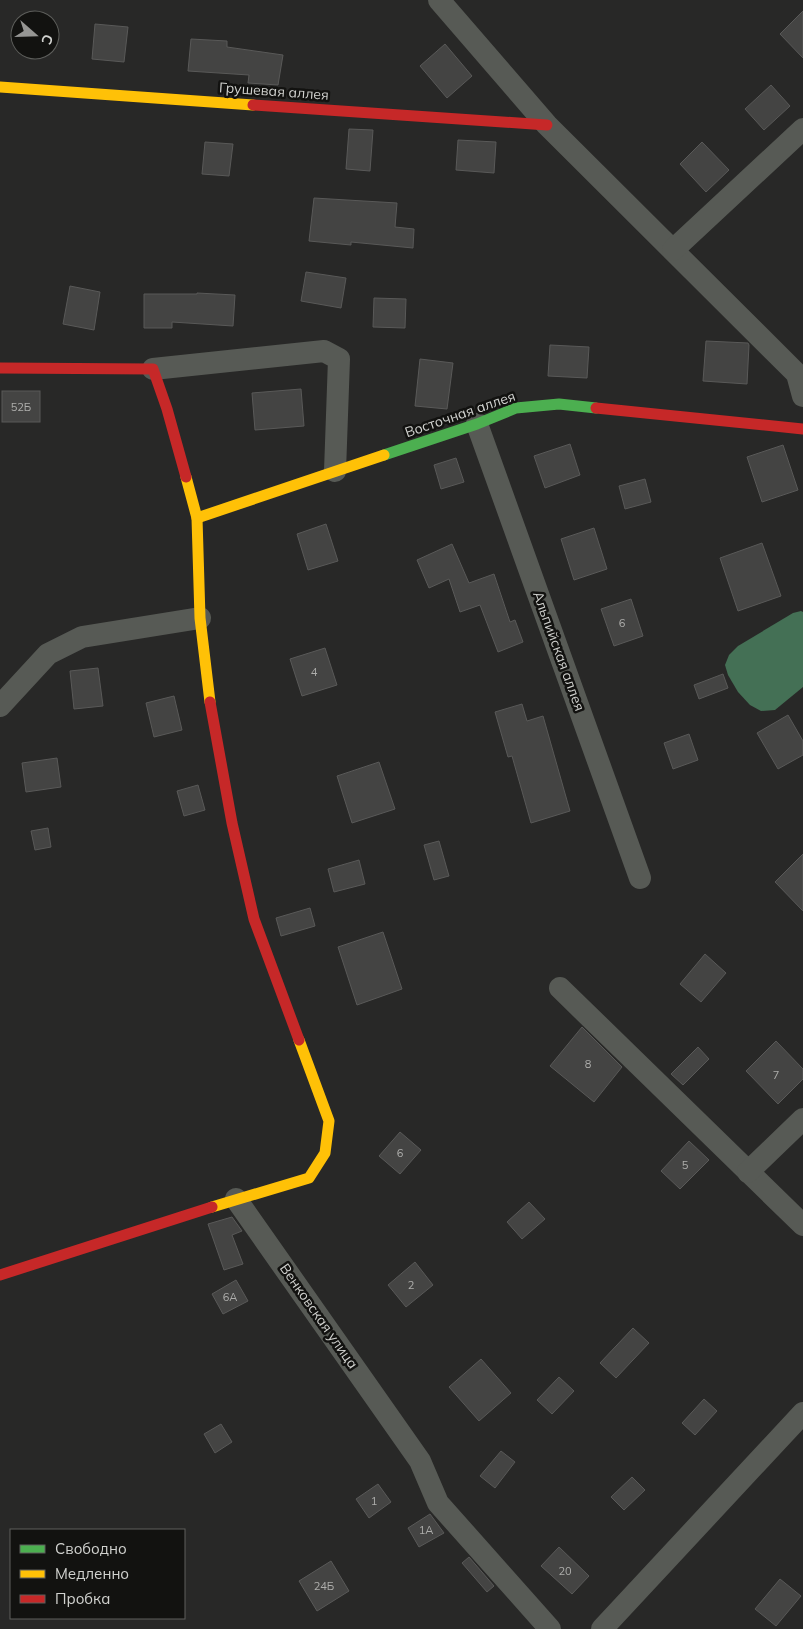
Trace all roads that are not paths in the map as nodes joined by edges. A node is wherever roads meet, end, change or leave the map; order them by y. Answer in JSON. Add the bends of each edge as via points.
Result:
{"nodes":[{"id":1,"x":439,"y":0,"type":"edge"},
{"id":2,"x":0,"y":88,"type":"edge"},
{"id":3,"x":547,"y":125,"type":"junction"},
{"id":4,"x":803,"y":129,"type":"edge"},
{"id":5,"x":672,"y":250,"type":"junction"},
{"id":6,"x":0,"y":368,"type":"edge"},
{"id":7,"x":153,"y":369,"type":"junction"},
{"id":8,"x":803,"y":396,"type":"edge"},
{"id":9,"x":477,"y":424,"type":"junction"},
{"id":10,"x":803,"y":429,"type":"edge"},
{"id":11,"x":335,"y":471,"type":"junction"},
{"id":12,"x":197,"y":518,"type":"junction"},
{"id":13,"x":200,"y":618,"type":"junction"},
{"id":14,"x":0,"y":706,"type":"edge"},
{"id":15,"x":640,"y":878,"type":"dead end"},
{"id":16,"x":560,"y":988,"type":"dead end"},
{"id":17,"x":803,"y":1119,"type":"edge"},
{"id":18,"x":748,"y":1172,"type":"junction"},
{"id":19,"x":236,"y":1199,"type":"junction"},
{"id":20,"x":803,"y":1225,"type":"edge"},
{"id":21,"x":0,"y":1275,"type":"edge"},
{"id":22,"x":803,"y":1413,"type":"edge"},
{"id":23,"x":550,"y":1629,"type":"edge"},
{"id":24,"x":602,"y":1629,"type":"edge"}],
"edges":[{"from":1,"to":3,"type":"street"},
{"from":2,"to":3,"type":"street","name":"Грушевая аллея"},
{"from":3,"to":5,"type":"street"},
{"from":4,"to":5,"type":"street"},
{"from":5,"to":8,"type":"street","via":[[797,374]]},
{"from":6,"to":7,"type":"street"},
{"from":7,"to":11,"type":"street","via":[[324,351],[339,359]]},
{"from":7,"to":12,"type":"street","via":[[168,409]]},
{"from":9,"to":10,"type":"street","name":"Восточная аллея","via":[[516,408],[559,404]]},
{"from":9,"to":11,"type":"street","name":"Восточная аллея"},
{"from":9,"to":15,"type":"street","name":"Альпийская аллея"},
{"from":11,"to":12,"type":"street","name":"Восточная аллея"},
{"from":12,"to":13,"type":"street"},
{"from":13,"to":14,"type":"street","via":[[82,637],[48,654]]},
{"from":13,"to":19,"type":"street","via":[[210,700],[230,814],[254,919],[329,1121],[325,1152],[309,1178]]},
{"from":16,"to":18,"type":"street"},
{"from":17,"to":18,"type":"street"},
{"from":18,"to":20,"type":"street"},
{"from":19,"to":21,"type":"street"},
{"from":19,"to":23,"type":"street","name":"Венковская улица","via":[[420,1461],[438,1503]]},
{"from":22,"to":24,"type":"street"}]}
